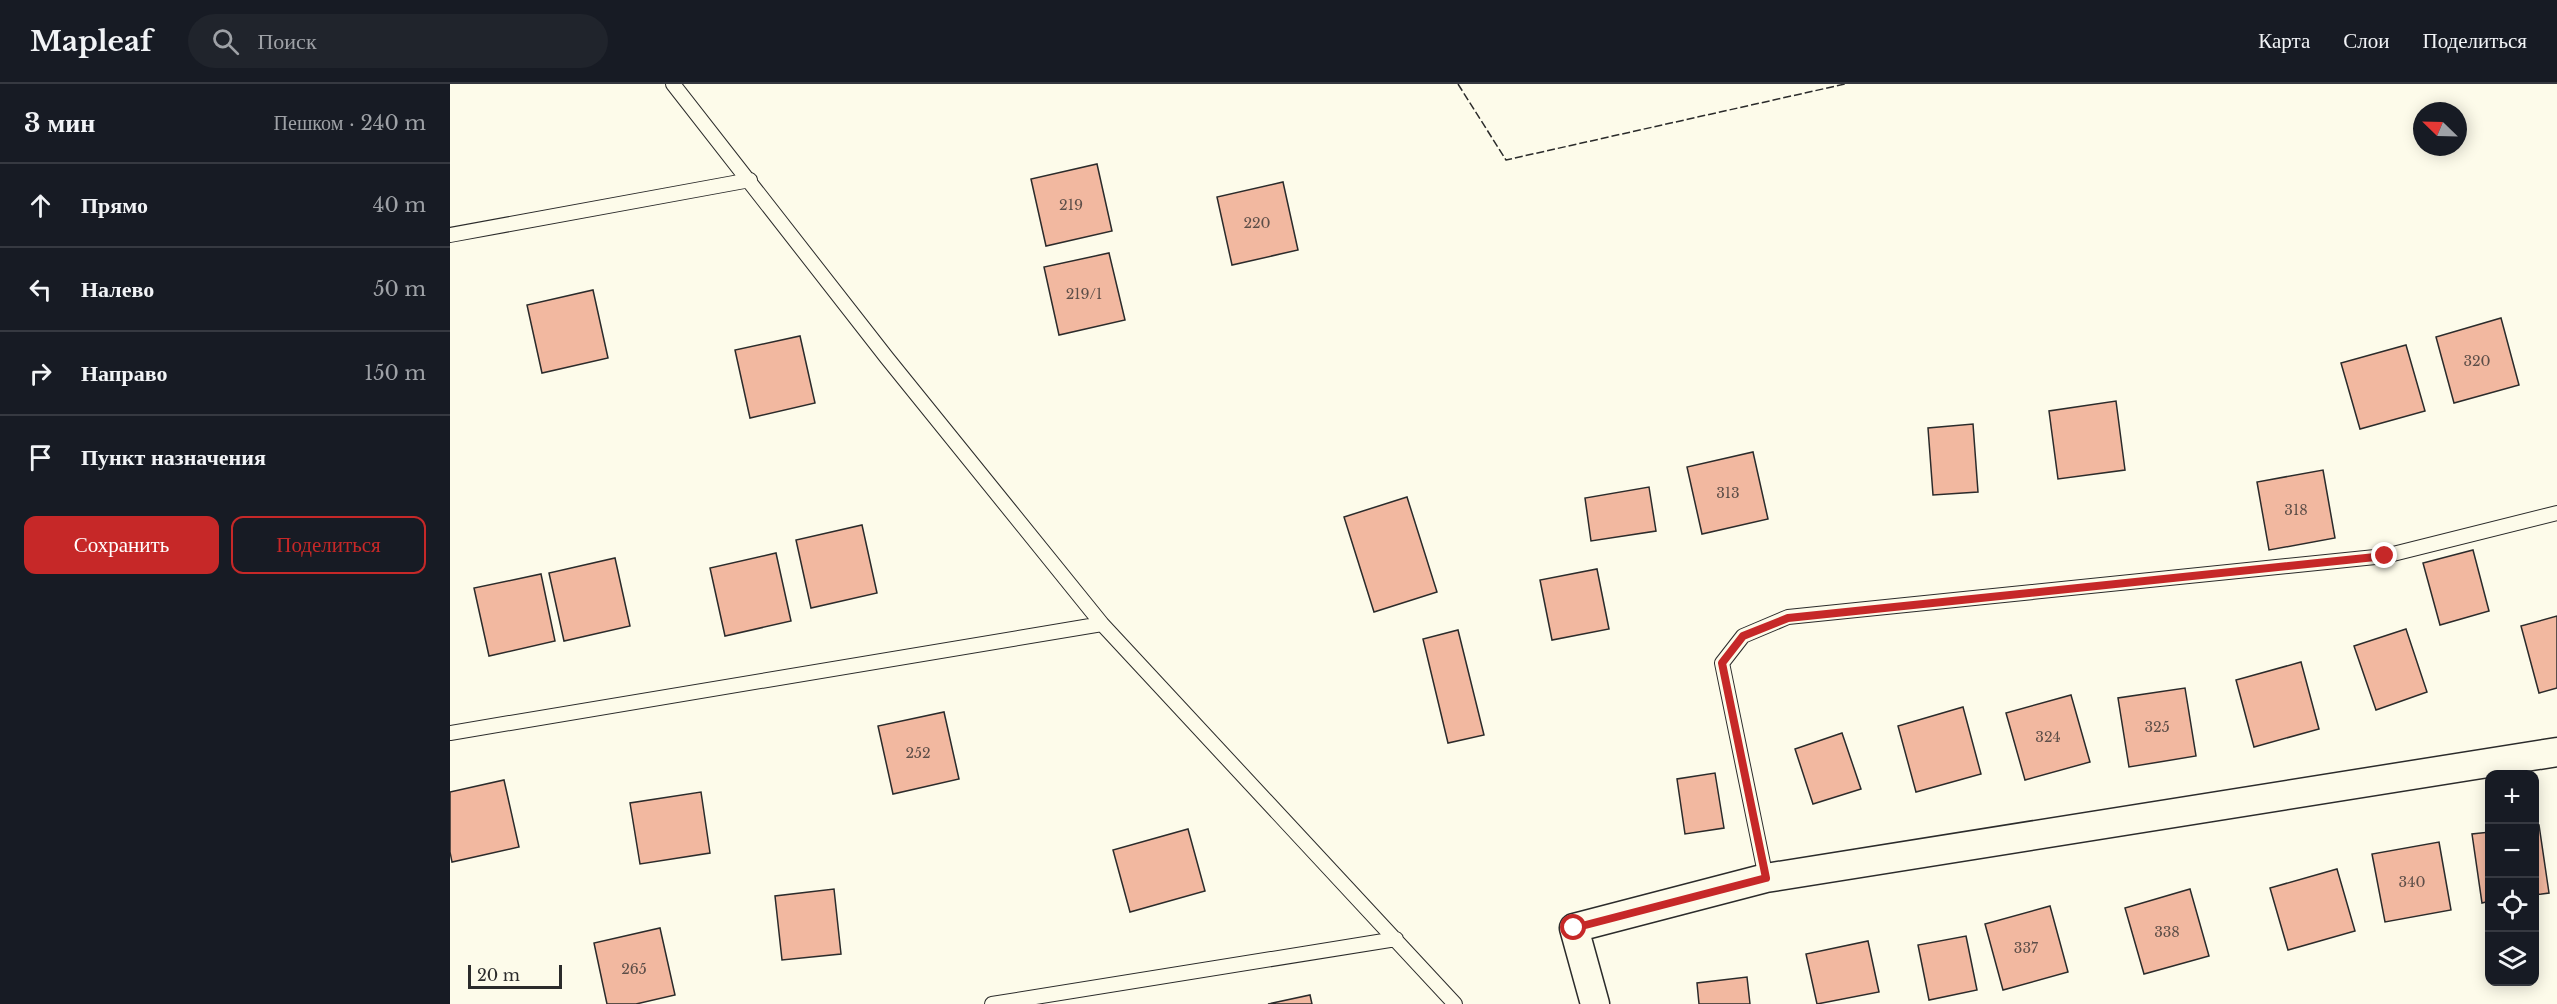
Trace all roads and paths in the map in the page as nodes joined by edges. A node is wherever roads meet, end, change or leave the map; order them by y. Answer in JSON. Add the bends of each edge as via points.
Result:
{"nodes":[{"id":1,"x":674,"y":84,"type":"edge"},
{"id":2,"x":750,"y":180,"type":"junction"},
{"id":3,"x":450,"y":235,"type":"edge"},
{"id":4,"x":2557,"y":513,"type":"edge"},
{"id":5,"x":1102,"y":624,"type":"junction"},
{"id":6,"x":450,"y":733,"type":"edge"},
{"id":7,"x":2557,"y":752,"type":"edge"},
{"id":8,"x":1766,"y":878,"type":"junction"},
{"id":9,"x":1396,"y":939,"type":"junction"},
{"id":10,"x":992,"y":1004,"type":"edge"},
{"id":11,"x":1455,"y":1004,"type":"edge"},
{"id":12,"x":1595,"y":1004,"type":"edge"}],
"edges":[{"from":1,"to":2,"type":"lane"},
{"from":2,"to":3,"type":"lane"},
{"from":2,"to":5,"type":"lane","via":[[887,358]]},
{"from":4,"to":8,"type":"lane","via":[[2385,556],[1788,618],[1743,636],[1722,663]]},
{"from":5,"to":6,"type":"lane"},
{"from":5,"to":9,"type":"lane"},
{"from":7,"to":8,"type":"street"},
{"from":8,"to":12,"type":"street","via":[[1574,928]]},
{"from":9,"to":10,"type":"lane"},
{"from":9,"to":11,"type":"lane"}]}
